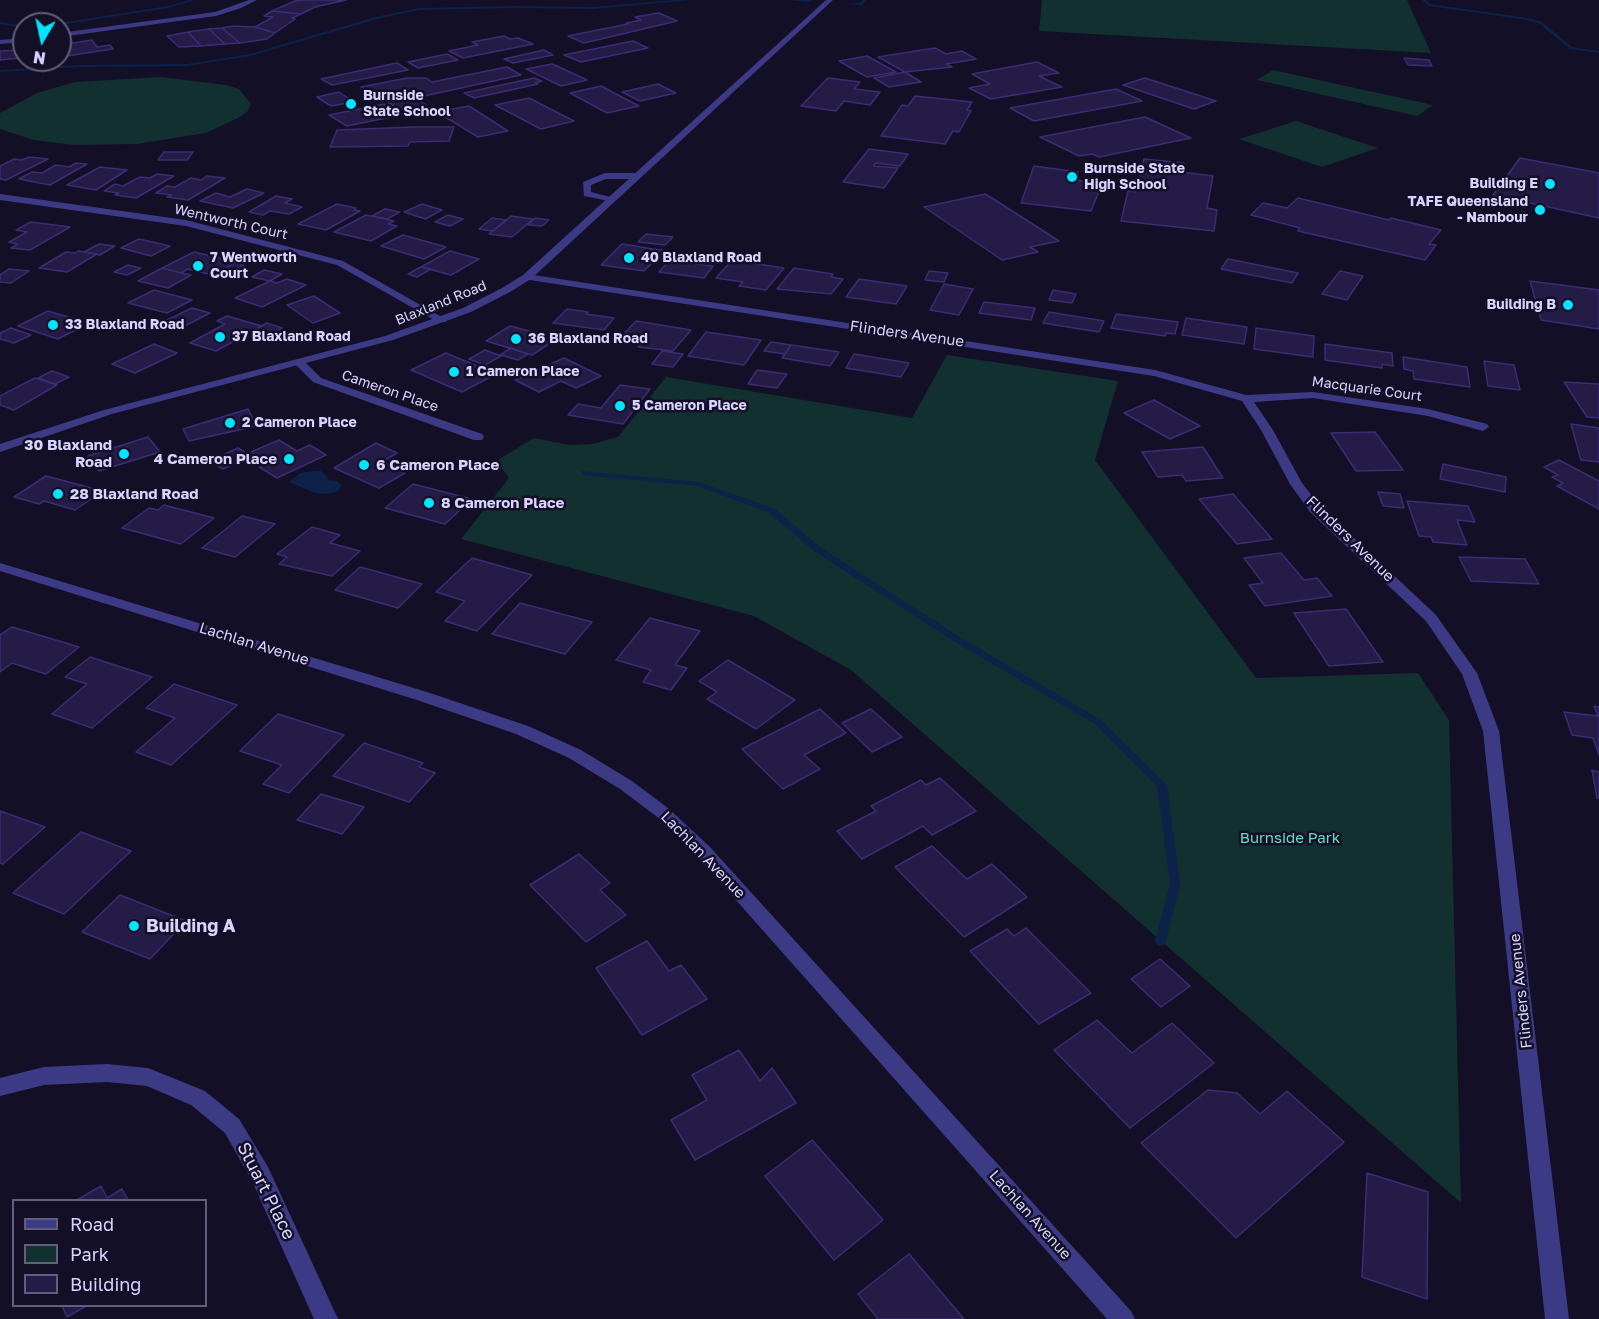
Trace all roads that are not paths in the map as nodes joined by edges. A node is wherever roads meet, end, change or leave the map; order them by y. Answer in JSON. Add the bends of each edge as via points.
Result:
{"nodes":[{"id":1,"x":254,"y":0,"type":"edge"},
{"id":2,"x":831,"y":0,"type":"edge"},
{"id":3,"x":72,"y":34,"type":"edge"},
{"id":4,"x":638,"y":176,"type":"junction"},
{"id":5,"x":0,"y":197,"type":"edge"},
{"id":6,"x":611,"y":200,"type":"junction"},
{"id":7,"x":527,"y":277,"type":"junction"},
{"id":8,"x":442,"y":320,"type":"junction"},
{"id":9,"x":299,"y":362,"type":"junction"},
{"id":10,"x":1246,"y":399,"type":"junction"},
{"id":11,"x":1483,"y":427,"type":"dead end"},
{"id":12,"x":478,"y":437,"type":"dead end"},
{"id":13,"x":0,"y":448,"type":"edge"},
{"id":14,"x":0,"y":567,"type":"edge"},
{"id":15,"x":0,"y":1086,"type":"edge"},
{"id":16,"x":326,"y":1319,"type":"edge"},
{"id":17,"x":1123,"y":1319,"type":"edge"},
{"id":18,"x":1557,"y":1319,"type":"edge"}],
"edges":[{"from":1,"to":3,"type":"street","via":[[216,14]]},
{"from":2,"to":4,"type":"street","name":"Blaxland Road"},
{"from":4,"to":6,"type":"street","name":"Blaxland Road"},
{"from":4,"to":6,"type":"street","via":[[605,176],[586,184],[587,194]]},
{"from":5,"to":8,"type":"street","name":"Wentworth Court","via":[[186,223],[279,246],[340,263]]},
{"from":6,"to":7,"type":"street","name":"Blaxland Road"},
{"from":7,"to":8,"type":"street","name":"Blaxland Road"},
{"from":7,"to":10,"type":"street","name":"Flinders Avenue","via":[[1134,369]]},
{"from":8,"to":9,"type":"street","name":"Blaxland Road"},
{"from":9,"to":12,"type":"street","name":"Cameron Place","via":[[317,380]]},
{"from":9,"to":13,"type":"street","name":"Blaxland Road","via":[[108,412]]},
{"from":10,"to":11,"type":"street","name":"Macquarie Court","via":[[1323,396],[1428,413]]},
{"from":10,"to":18,"type":"street","name":"Flinders Avenue","via":[[1296,484],[1315,508],[1431,618],[1469,673],[1491,731]]},
{"from":14,"to":17,"type":"street","name":"Lachlan Avenue","via":[[522,730],[575,754],[626,785],[703,851]]},
{"from":15,"to":16,"type":"street","name":"Stuart Place","via":[[44,1076],[107,1073],[148,1077],[198,1098],[232,1126],[260,1174]]}]}
